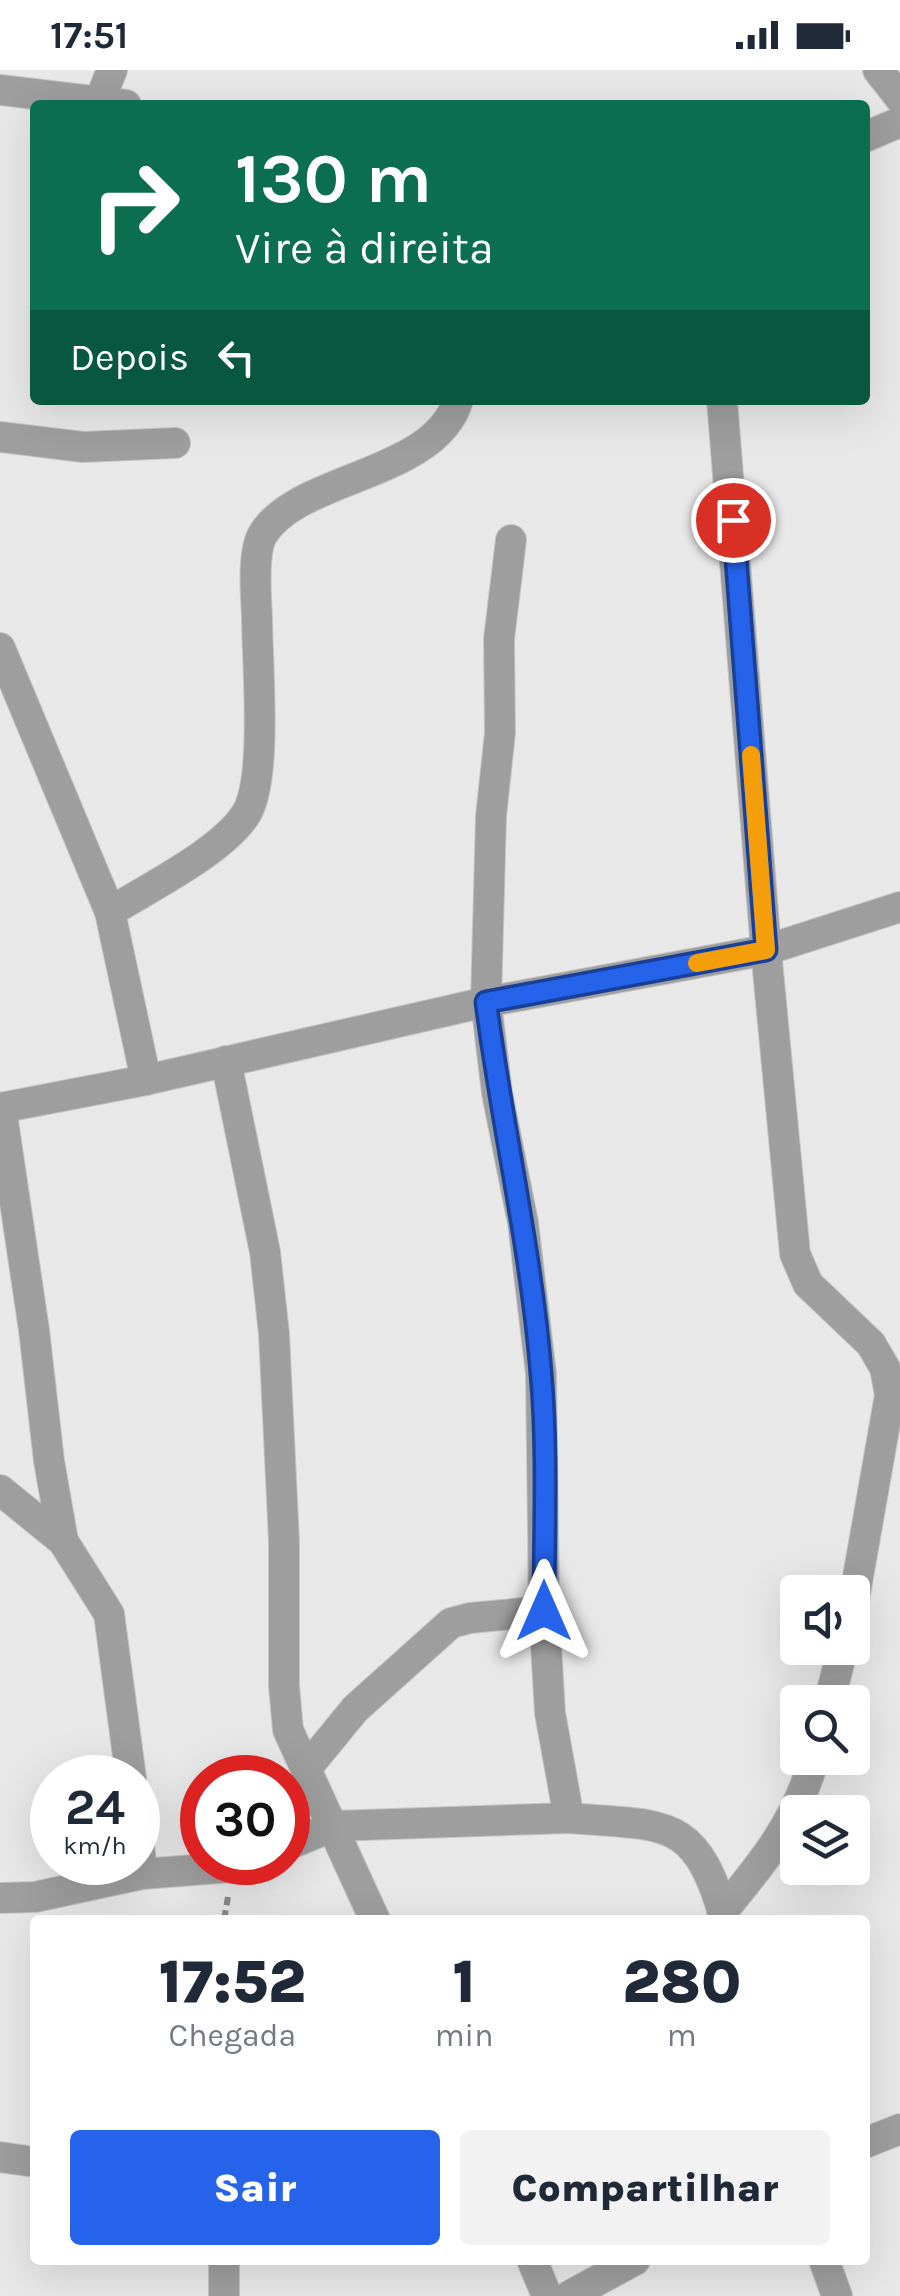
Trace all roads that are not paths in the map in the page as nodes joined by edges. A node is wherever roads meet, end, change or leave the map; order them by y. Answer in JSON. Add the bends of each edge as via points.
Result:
{"nodes":[{"id":1,"x":112,"y":70,"type":"edge"},
{"id":2,"x":878,"y":70,"type":"edge"},
{"id":3,"x":0,"y":90,"type":"edge"},
{"id":4,"x":900,"y":98,"type":"edge"},
{"id":5,"x":80,"y":100,"type":"edge"},
{"id":6,"x":112,"y":100,"type":"edge"},
{"id":7,"x":900,"y":122,"type":"edge"},
{"id":8,"x":870,"y":135,"type":"edge"},
{"id":9,"x":457,"y":405,"type":"edge"},
{"id":10,"x":722,"y":405,"type":"edge"},
{"id":11,"x":0,"y":437,"type":"edge"},
{"id":12,"x":175,"y":443,"type":"dead end"},
{"id":13,"x":511,"y":540,"type":"dead end"},
{"id":14,"x":0,"y":648,"type":"edge"},
{"id":15,"x":900,"y":906,"type":"edge"},
{"id":16,"x":110,"y":912,"type":"junction"},
{"id":17,"x":766,"y":950,"type":"junction"},
{"id":18,"x":486,"y":1002,"type":"junction"},
{"id":19,"x":226,"y":1061,"type":"junction"},
{"id":20,"x":146,"y":1080,"type":"junction"},
{"id":21,"x":0,"y":1108,"type":"edge"},
{"id":22,"x":0,"y":1490,"type":"edge"},
{"id":23,"x":63,"y":1540,"type":"junction"},
{"id":24,"x":858,"y":1575,"type":"edge"},
{"id":25,"x":544,"y":1611,"type":"junction"},
{"id":26,"x":127,"y":1755,"type":"edge"},
{"id":27,"x":300,"y":1755,"type":"edge"},
{"id":28,"x":310,"y":1763,"type":"edge"},
{"id":29,"x":807,"y":1775,"type":"edge"},
{"id":30,"x":310,"y":1776,"type":"edge"},
{"id":31,"x":569,"y":1818,"type":"junction"},
{"id":32,"x":334,"y":1826,"type":"junction"},
{"id":33,"x":310,"y":1836,"type":"edge"},
{"id":34,"x":91,"y":1885,"type":"edge"},
{"id":35,"x":0,"y":1898,"type":"edge"},
{"id":36,"x":372,"y":1915,"type":"edge"},
{"id":37,"x":724,"y":1915,"type":"edge"},
{"id":38,"x":725,"y":1915,"type":"edge"},
{"id":39,"x":900,"y":2129,"type":"edge"},
{"id":40,"x":870,"y":2142,"type":"edge"},
{"id":41,"x":0,"y":2157,"type":"edge"},
{"id":42,"x":30,"y":2161,"type":"edge"},
{"id":43,"x":224,"y":2265,"type":"edge"},
{"id":44,"x":534,"y":2265,"type":"edge"},
{"id":45,"x":626,"y":2265,"type":"edge"},
{"id":46,"x":826,"y":2265,"type":"edge"},
{"id":47,"x":224,"y":2296,"type":"edge"},
{"id":48,"x":547,"y":2296,"type":"edge"},
{"id":49,"x":569,"y":2296,"type":"edge"},
{"id":50,"x":837,"y":2296,"type":"edge"}],
"edges":[{"from":1,"to":6,"type":"street"},
{"from":2,"to":4,"type":"street"},
{"from":3,"to":5,"type":"street"},
{"from":7,"to":8,"type":"street"},
{"from":9,"to":16,"type":"street","via":[[421,448],[280,513],[260,537],[260,764],[246,813],[212,848]]},
{"from":10,"to":17,"type":"street"},
{"from":11,"to":12,"type":"street","via":[[83,448]]},
{"from":13,"to":18,"type":"street","via":[[499,639]]},
{"from":14,"to":16,"type":"street"},
{"from":15,"to":17,"type":"street"},
{"from":16,"to":20,"type":"street"},
{"from":17,"to":18,"type":"street"},
{"from":17,"to":24,"type":"street","via":[[795,1254],[808,1284],[871,1344],[890,1395]]},
{"from":18,"to":19,"type":"street"},
{"from":18,"to":25,"type":"street","via":[[541,1374]]},
{"from":19,"to":20,"type":"street"},
{"from":19,"to":27,"type":"street","via":[[265,1252],[274,1334],[284,1686],[288,1730]]},
{"from":20,"to":21,"type":"street"},
{"from":21,"to":23,"type":"street"},
{"from":22,"to":23,"type":"street"},
{"from":23,"to":26,"type":"street","via":[[109,1614]]},
{"from":25,"to":28,"type":"street","via":[[451,1623],[355,1710]]},
{"from":25,"to":31,"type":"street","via":[[550,1713]]},
{"from":29,"to":38,"type":"street","via":[[784,1834]]},
{"from":30,"to":32,"type":"street"},
{"from":31,"to":32,"type":"street"},
{"from":31,"to":37,"type":"street","via":[[670,1830],[710,1870]]},
{"from":32,"to":33,"type":"street"},
{"from":32,"to":36,"type":"street"},
{"from":34,"to":35,"type":"street"},
{"from":39,"to":40,"type":"street"},
{"from":41,"to":42,"type":"street"},
{"from":43,"to":47,"type":"street"},
{"from":44,"to":48,"type":"street"},
{"from":45,"to":49,"type":"street"},
{"from":46,"to":50,"type":"street"}]}
